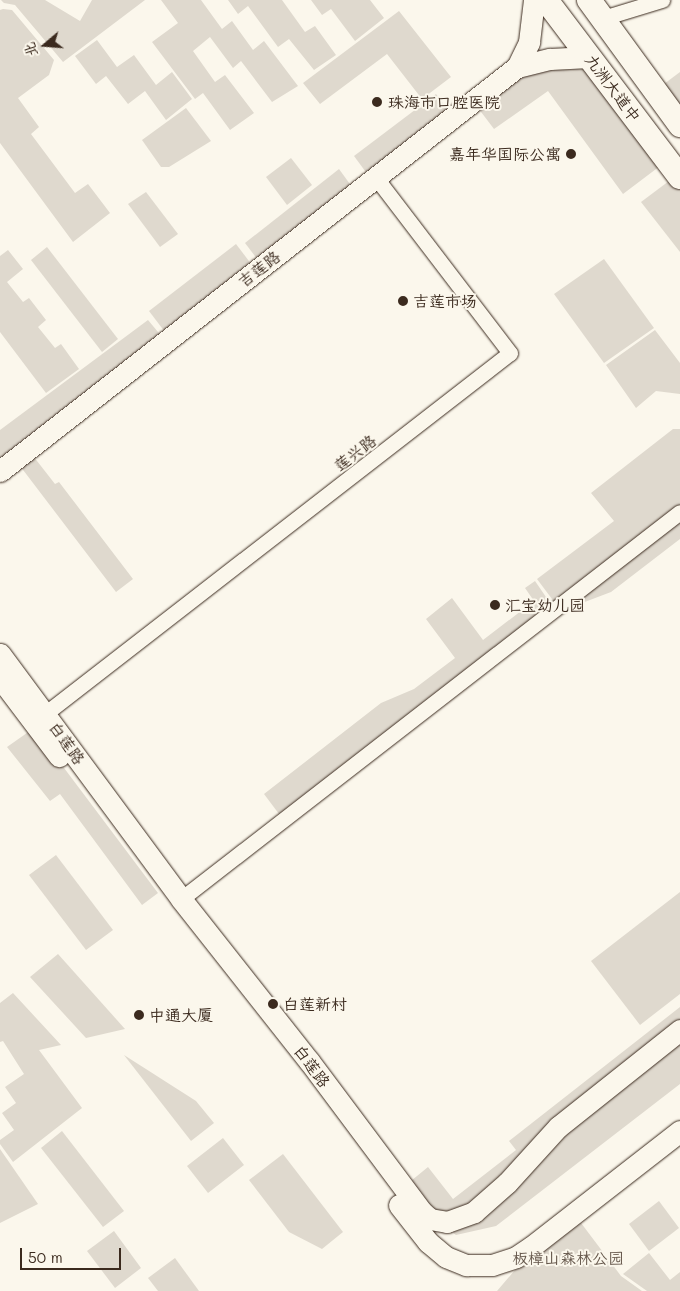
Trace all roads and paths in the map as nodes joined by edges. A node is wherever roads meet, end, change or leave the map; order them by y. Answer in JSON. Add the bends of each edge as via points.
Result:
{"nodes":[{"id":1,"x":534,"y":0,"type":"edge"},
{"id":2,"x":546,"y":0,"type":"edge"},
{"id":3,"x":662,"y":0,"type":"edge"},
{"id":4,"x":596,"y":9,"type":"edge"},
{"id":5,"x":589,"y":57,"type":"junction"},
{"id":6,"x":517,"y":67,"type":"junction"},
{"id":7,"x":680,"y":124,"type":"edge"},
{"id":8,"x":680,"y":177,"type":"edge"},
{"id":9,"x":376,"y":178,"type":"junction"},
{"id":10,"x":0,"y":471,"type":"edge"},
{"id":11,"x":680,"y":512,"type":"edge"},
{"id":12,"x":0,"y":654,"type":"edge"},
{"id":13,"x":0,"y":678,"type":"edge"},
{"id":14,"x":46,"y":713,"type":"junction"},
{"id":15,"x":181,"y":899,"type":"junction"},
{"id":16,"x":680,"y":1030,"type":"edge"},
{"id":17,"x":680,"y":1131,"type":"edge"}],
"edges":[{"from":1,"to":6,"type":"main road","via":[[529,42]]},
{"from":2,"to":5,"type":"main road","name":"九洲大道中"},
{"from":3,"to":4,"type":"street"},
{"from":4,"to":7,"type":"main road","name":"九洲大道中"},
{"from":5,"to":6,"type":"main road","via":[[550,59]]},
{"from":5,"to":8,"type":"main road","name":"九洲大道中"},
{"from":6,"to":9,"type":"main road","name":"吉莲路"},
{"from":9,"to":10,"type":"main road","name":"吉莲路"},
{"from":9,"to":14,"type":"street","name":"莲兴路","via":[[510,353]]},
{"from":11,"to":15,"type":"street"},
{"from":12,"to":14,"type":"main road","name":"白莲路"},
{"from":13,"to":17,"type":"main road","name":"白莲路","via":[[420,1234],[446,1256],[466,1265],[492,1265],[516,1257]]},
{"from":14,"to":15,"type":"main road","name":"白莲路"},
{"from":15,"to":16,"type":"main road","name":"白莲路","via":[[422,1212],[437,1222],[447,1222],[474,1212],[507,1183],[558,1127]]}]}
